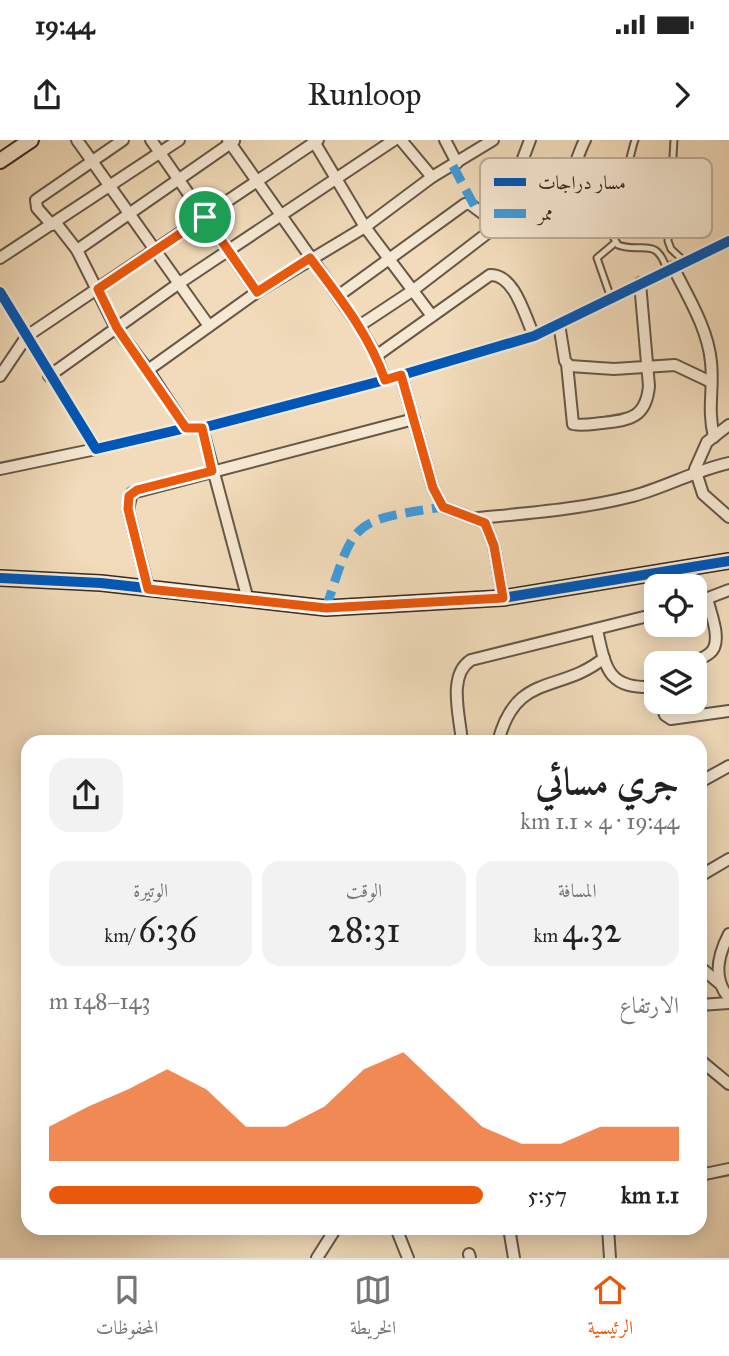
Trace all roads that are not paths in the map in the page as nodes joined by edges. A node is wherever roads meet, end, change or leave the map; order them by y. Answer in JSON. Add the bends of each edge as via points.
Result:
{"nodes":[{"id":1,"x":31,"y":140,"type":"edge"},
{"id":2,"x":77,"y":140,"type":"edge"},
{"id":3,"x":123,"y":140,"type":"edge"},
{"id":4,"x":151,"y":140,"type":"edge"},
{"id":5,"x":179,"y":140,"type":"edge"},
{"id":6,"x":394,"y":140,"type":"edge"},
{"id":7,"x":401,"y":140,"type":"edge"},
{"id":8,"x":445,"y":140,"type":"edge"},
{"id":9,"x":493,"y":140,"type":"edge"},
{"id":10,"x":530,"y":140,"type":"edge"},
{"id":11,"x":584,"y":140,"type":"edge"},
{"id":12,"x":635,"y":140,"type":"edge"},
{"id":13,"x":674,"y":140,"type":"edge"},
{"id":14,"x":232,"y":141,"type":"edge"},
{"id":15,"x":316,"y":141,"type":"edge"},
{"id":16,"x":160,"y":152,"type":"junction"},
{"id":17,"x":523,"y":158,"type":"edge"},
{"id":18,"x":577,"y":158,"type":"edge"},
{"id":19,"x":629,"y":158,"type":"edge"},
{"id":20,"x":673,"y":158,"type":"edge"},
{"id":21,"x":92,"y":160,"type":"junction"},
{"id":22,"x":0,"y":161,"type":"edge"},
{"id":23,"x":457,"y":163,"type":"junction"},
{"id":24,"x":432,"y":177,"type":"junction"},
{"id":25,"x":178,"y":180,"type":"junction"},
{"id":26,"x":256,"y":180,"type":"junction"},
{"id":27,"x":338,"y":180,"type":"junction"},
{"id":28,"x":110,"y":185,"type":"junction"},
{"id":29,"x":480,"y":212,"type":"edge"},
{"id":30,"x":129,"y":214,"type":"junction"},
{"id":31,"x":279,"y":215,"type":"junction"},
{"id":32,"x":205,"y":217,"type":"junction"},
{"id":33,"x":54,"y":224,"type":"junction"},
{"id":34,"x":365,"y":227,"type":"junction"},
{"id":35,"x":481,"y":238,"type":"edge"},
{"id":36,"x":615,"y":238,"type":"edge"},
{"id":37,"x":668,"y":238,"type":"edge"},
{"id":38,"x":729,"y":241,"type":"edge"},
{"id":39,"x":616,"y":242,"type":"junction"},
{"id":40,"x":77,"y":250,"type":"junction"},
{"id":41,"x":156,"y":250,"type":"junction"},
{"id":42,"x":229,"y":250,"type":"junction"},
{"id":43,"x":0,"y":258,"type":"edge"},
{"id":44,"x":310,"y":258,"type":"junction"},
{"id":45,"x":388,"y":259,"type":"junction"},
{"id":46,"x":685,"y":262,"type":"junction"},
{"id":47,"x":670,"y":269,"type":"junction"},
{"id":48,"x":640,"y":283,"type":"junction"},
{"id":49,"x":178,"y":284,"type":"junction"},
{"id":50,"x":98,"y":289,"type":"junction"},
{"id":51,"x":412,"y":291,"type":"junction"},
{"id":52,"x":0,"y":292,"type":"edge"},
{"id":53,"x":257,"y":292,"type":"junction"},
{"id":54,"x":338,"y":296,"type":"junction"},
{"id":55,"x":611,"y":298,"type":"junction"},
{"id":56,"x":432,"y":316,"type":"junction"},
{"id":57,"x":559,"y":324,"type":"junction"},
{"id":58,"x":209,"y":326,"type":"junction"},
{"id":59,"x":359,"y":326,"type":"junction"},
{"id":60,"x":117,"y":328,"type":"junction"},
{"id":61,"x":27,"y":336,"type":"junction"},
{"id":62,"x":534,"y":336,"type":"junction"},
{"id":63,"x":376,"y":356,"type":"junction"},
{"id":64,"x":567,"y":364,"type":"junction"},
{"id":65,"x":648,"y":368,"type":"junction"},
{"id":66,"x":148,"y":370,"type":"junction"},
{"id":67,"x":401,"y":375,"type":"junction"},
{"id":68,"x":0,"y":376,"type":"edge"},
{"id":69,"x":49,"y":376,"type":"junction"},
{"id":70,"x":385,"y":380,"type":"junction"},
{"id":71,"x":711,"y":382,"type":"junction"},
{"id":72,"x":414,"y":419,"type":"junction"},
{"id":73,"x":729,"y":425,"type":"edge"},
{"id":74,"x":186,"y":428,"type":"junction"},
{"id":75,"x":202,"y":428,"type":"junction"},
{"id":76,"x":714,"y":437,"type":"junction"},
{"id":77,"x":96,"y":449,"type":"junction"},
{"id":78,"x":729,"y":463,"type":"edge"},
{"id":79,"x":0,"y":469,"type":"edge"},
{"id":80,"x":212,"y":471,"type":"junction"},
{"id":81,"x":695,"y":471,"type":"junction"},
{"id":82,"x":729,"y":517,"type":"edge"},
{"id":83,"x":478,"y":518,"type":"junction"},
{"id":84,"x":729,"y":561,"type":"edge"},
{"id":85,"x":0,"y":578,"type":"edge"},
{"id":86,"x":148,"y":589,"type":"junction"},
{"id":87,"x":729,"y":590,"type":"edge"},
{"id":88,"x":503,"y":598,"type":"junction"},
{"id":89,"x":707,"y":598,"type":"joint"},
{"id":90,"x":247,"y":600,"type":"junction"},
{"id":91,"x":644,"y":617,"type":"edge"},
{"id":92,"x":597,"y":630,"type":"junction"},
{"id":93,"x":707,"y":655,"type":"edge"},
{"id":94,"x":604,"y":658,"type":"junction"},
{"id":95,"x":644,"y":686,"type":"edge"},
{"id":96,"x":729,"y":711,"type":"edge"},
{"id":97,"x":665,"y":714,"type":"edge"},
{"id":98,"x":462,"y":735,"type":"edge"},
{"id":99,"x":500,"y":735,"type":"edge"},
{"id":100,"x":729,"y":766,"type":"edge"},
{"id":101,"x":707,"y":778,"type":"edge"},
{"id":102,"x":729,"y":859,"type":"edge"},
{"id":103,"x":707,"y":872,"type":"edge"},
{"id":104,"x":729,"y":934,"type":"edge"},
{"id":105,"x":707,"y":973,"type":"edge"},
{"id":106,"x":719,"y":983,"type":"junction"},
{"id":107,"x":729,"y":1000,"type":"edge"},
{"id":108,"x":707,"y":1004,"type":"edge"},
{"id":109,"x":707,"y":1066,"type":"edge"},
{"id":110,"x":729,"y":1084,"type":"edge"},
{"id":111,"x":729,"y":1169,"type":"edge"},
{"id":112,"x":707,"y":1174,"type":"edge"},
{"id":113,"x":332,"y":1235,"type":"edge"},
{"id":114,"x":399,"y":1235,"type":"edge"},
{"id":115,"x":510,"y":1235,"type":"edge"},
{"id":116,"x":608,"y":1235,"type":"edge"},
{"id":117,"x":317,"y":1258,"type":"edge"},
{"id":118,"x":408,"y":1258,"type":"edge"},
{"id":119,"x":514,"y":1258,"type":"edge"},
{"id":120,"x":610,"y":1258,"type":"edge"}],
"edges":[{"from":1,"to":22,"type":"street"},
{"from":2,"to":21,"type":"street"},
{"from":3,"to":21,"type":"street"},
{"from":4,"to":16,"type":"street"},
{"from":5,"to":16,"type":"street"},
{"from":6,"to":27,"type":"street"},
{"from":7,"to":24,"type":"street"},
{"from":8,"to":23,"type":"street"},
{"from":9,"to":23,"type":"street"},
{"from":10,"to":17,"type":"street"},
{"from":11,"to":18,"type":"street"},
{"from":12,"to":19,"type":"lane"},
{"from":13,"to":20,"type":"lane"},
{"from":14,"to":25,"type":"street"},
{"from":14,"to":26,"type":"street"},
{"from":15,"to":26,"type":"street"},
{"from":15,"to":27,"type":"street"},
{"from":16,"to":25,"type":"street"},
{"from":16,"to":28,"type":"street"},
{"from":21,"to":28,"type":"street"},
{"from":21,"to":33,"type":"street","via":[[35,202]]},
{"from":23,"to":24,"type":"street"},
{"from":24,"to":34,"type":"street"},
{"from":25,"to":30,"type":"street"},
{"from":25,"to":32,"type":"street"},
{"from":26,"to":31,"type":"street"},
{"from":26,"to":32,"type":"street"},
{"from":27,"to":31,"type":"street"},
{"from":27,"to":34,"type":"street"},
{"from":28,"to":30,"type":"street"},
{"from":28,"to":33,"type":"street"},
{"from":29,"to":45,"type":"street","via":[[464,204]]},
{"from":30,"to":40,"type":"street"},
{"from":30,"to":41,"type":"street"},
{"from":31,"to":42,"type":"street"},
{"from":31,"to":44,"type":"street"},
{"from":32,"to":41,"type":"street"},
{"from":32,"to":42,"type":"street"},
{"from":33,"to":40,"type":"street"},
{"from":33,"to":43,"type":"street"},
{"from":34,"to":44,"type":"street"},
{"from":34,"to":45,"type":"street"},
{"from":35,"to":51,"type":"street"},
{"from":36,"to":39,"type":"lane"},
{"from":37,"to":46,"type":"lane","via":[[671,249]]},
{"from":38,"to":46,"type":"street"},
{"from":39,"to":47,"type":"lane","via":[[622,247],[655,249]]},
{"from":39,"to":55,"type":"lane","via":[[597,258]]},
{"from":40,"to":50,"type":"street"},
{"from":41,"to":49,"type":"street"},
{"from":41,"to":50,"type":"street"},
{"from":42,"to":49,"type":"street"},
{"from":42,"to":53,"type":"street"},
{"from":44,"to":53,"type":"street"},
{"from":44,"to":54,"type":"street"},
{"from":45,"to":51,"type":"street"},
{"from":45,"to":54,"type":"street"},
{"from":46,"to":47,"type":"street"},
{"from":47,"to":48,"type":"street"},
{"from":47,"to":71,"type":"street","via":[[708,344]]},
{"from":48,"to":55,"type":"street"},
{"from":48,"to":65,"type":"street"},
{"from":49,"to":58,"type":"street"},
{"from":49,"to":60,"type":"street"},
{"from":50,"to":60,"type":"street"},
{"from":50,"to":61,"type":"street"},
{"from":51,"to":56,"type":"street"},
{"from":51,"to":59,"type":"street"},
{"from":52,"to":61,"type":"street"},
{"from":53,"to":58,"type":"street"},
{"from":54,"to":59,"type":"street"},
{"from":55,"to":57,"type":"street"},
{"from":56,"to":62,"type":"street","via":[[495,275],[510,285]]},
{"from":56,"to":63,"type":"street"},
{"from":57,"to":62,"type":"street"},
{"from":57,"to":64,"type":"street"},
{"from":58,"to":66,"type":"street"},
{"from":59,"to":63,"type":"street"},
{"from":60,"to":66,"type":"street"},
{"from":60,"to":69,"type":"street"},
{"from":61,"to":68,"type":"street"},
{"from":61,"to":69,"type":"street"},
{"from":62,"to":67,"type":"street"},
{"from":63,"to":70,"type":"street"},
{"from":64,"to":65,"type":"street","via":[[590,369]]},
{"from":64,"to":65,"type":"street","via":[[571,419],[579,426],[625,422],[635,416],[649,391]]},
{"from":65,"to":71,"type":"street","via":[[675,365]]},
{"from":66,"to":74,"type":"street"},
{"from":67,"to":70,"type":"street"},
{"from":67,"to":72,"type":"street"},
{"from":69,"to":77,"type":"street"},
{"from":70,"to":75,"type":"street"},
{"from":71,"to":76,"type":"street","via":[[708,413]]},
{"from":72,"to":80,"type":"street"},
{"from":72,"to":83,"type":"street","via":[[433,488],[443,507]]},
{"from":73,"to":76,"type":"street"},
{"from":74,"to":75,"type":"street"},
{"from":74,"to":77,"type":"street"},
{"from":75,"to":80,"type":"street"},
{"from":76,"to":81,"type":"street","via":[[702,449]]},
{"from":77,"to":79,"type":"street"},
{"from":78,"to":81,"type":"street"},
{"from":80,"to":86,"type":"street","via":[[129,496],[128,509]]},
{"from":80,"to":90,"type":"street"},
{"from":81,"to":82,"type":"street","via":[[703,495]]},
{"from":81,"to":83,"type":"street","via":[[653,490],[605,502]]},
{"from":83,"to":88,"type":"street","via":[[492,536]]},
{"from":84,"to":88,"type":"street"},
{"from":85,"to":86,"type":"street"},
{"from":86,"to":90,"type":"street"},
{"from":87,"to":89,"type":"street"},
{"from":88,"to":90,"type":"street","via":[[326,608]]},
{"from":89,"to":93,"type":"street","via":[[714,626],[714,646]]},
{"from":91,"to":92,"type":"street"},
{"from":92,"to":94,"type":"street"},
{"from":92,"to":98,"type":"street","via":[[485,655],[464,664],[458,677]]},
{"from":94,"to":95,"type":"street","via":[[620,684]]},
{"from":94,"to":99,"type":"street","via":[[531,690],[505,717]]},
{"from":96,"to":97,"type":"street","via":[[671,719]]},
{"from":100,"to":101,"type":"street"},
{"from":102,"to":103,"type":"street"},
{"from":104,"to":106,"type":"street","via":[[719,958]]},
{"from":105,"to":106,"type":"street"},
{"from":106,"to":107,"type":"street"},
{"from":107,"to":108,"type":"street"},
{"from":109,"to":110,"type":"street"},
{"from":111,"to":112,"type":"street"},
{"from":113,"to":117,"type":"street"},
{"from":114,"to":118,"type":"street"},
{"from":115,"to":119,"type":"street"},
{"from":116,"to":120,"type":"street"}]}
